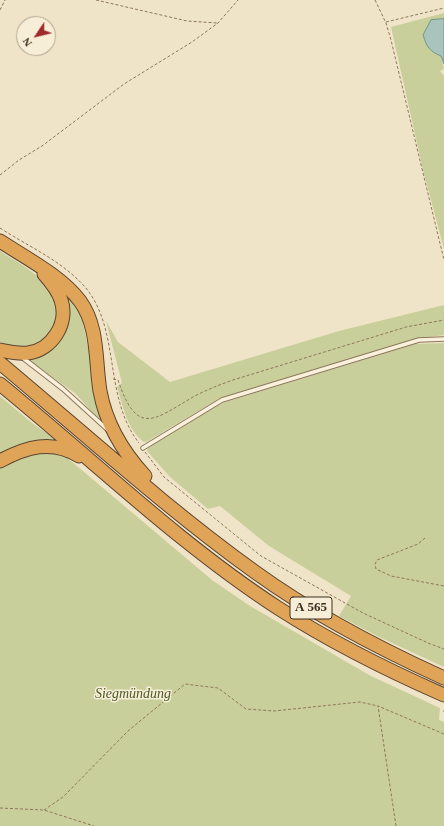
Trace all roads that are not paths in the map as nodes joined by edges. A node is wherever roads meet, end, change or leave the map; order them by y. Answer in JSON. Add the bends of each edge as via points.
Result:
{"nodes":[{"id":1,"x":0,"y":241,"type":"edge"},
{"id":2,"x":40,"y":268,"type":"junction"},
{"id":3,"x":444,"y":339,"type":"edge"},
{"id":4,"x":0,"y":350,"type":"edge"},
{"id":5,"x":18,"y":353,"type":"junction"},
{"id":6,"x":0,"y":363,"type":"edge"},
{"id":7,"x":0,"y":384,"type":"edge"},
{"id":8,"x":116,"y":437,"type":"junction"},
{"id":9,"x":143,"y":448,"type":"road end"},
{"id":10,"x":0,"y":461,"type":"edge"},
{"id":11,"x":110,"y":477,"type":"junction"},
{"id":12,"x":189,"y":522,"type":"junction"},
{"id":13,"x":444,"y":678,"type":"edge"},
{"id":14,"x":444,"y":695,"type":"edge"}],
"edges":[{"from":1,"to":2,"type":"highway"},
{"from":2,"to":5,"type":"highway","via":[[56,288],[61,300],[61,327],[45,346],[29,353]]},
{"from":2,"to":8,"type":"highway","via":[[65,283],[81,302],[90,322],[100,391],[106,416]]},
{"from":3,"to":9,"type":"lane","via":[[419,340],[222,400]]},
{"from":4,"to":5,"type":"highway"},
{"from":5,"to":8,"type":"lane"},
{"from":6,"to":12,"type":"highway","number":"A 565"},
{"from":7,"to":11,"type":"highway","number":"A 565"},
{"from":8,"to":12,"type":"highway","via":[[136,466]]},
{"from":10,"to":11,"type":"highway","via":[[24,449],[58,447],[71,451]]},
{"from":11,"to":14,"type":"highway","number":"A 565","via":[[186,541],[277,607],[357,655]]},
{"from":12,"to":13,"type":"highway","number":"A 565","via":[[255,572],[328,619],[404,660]]}]}
